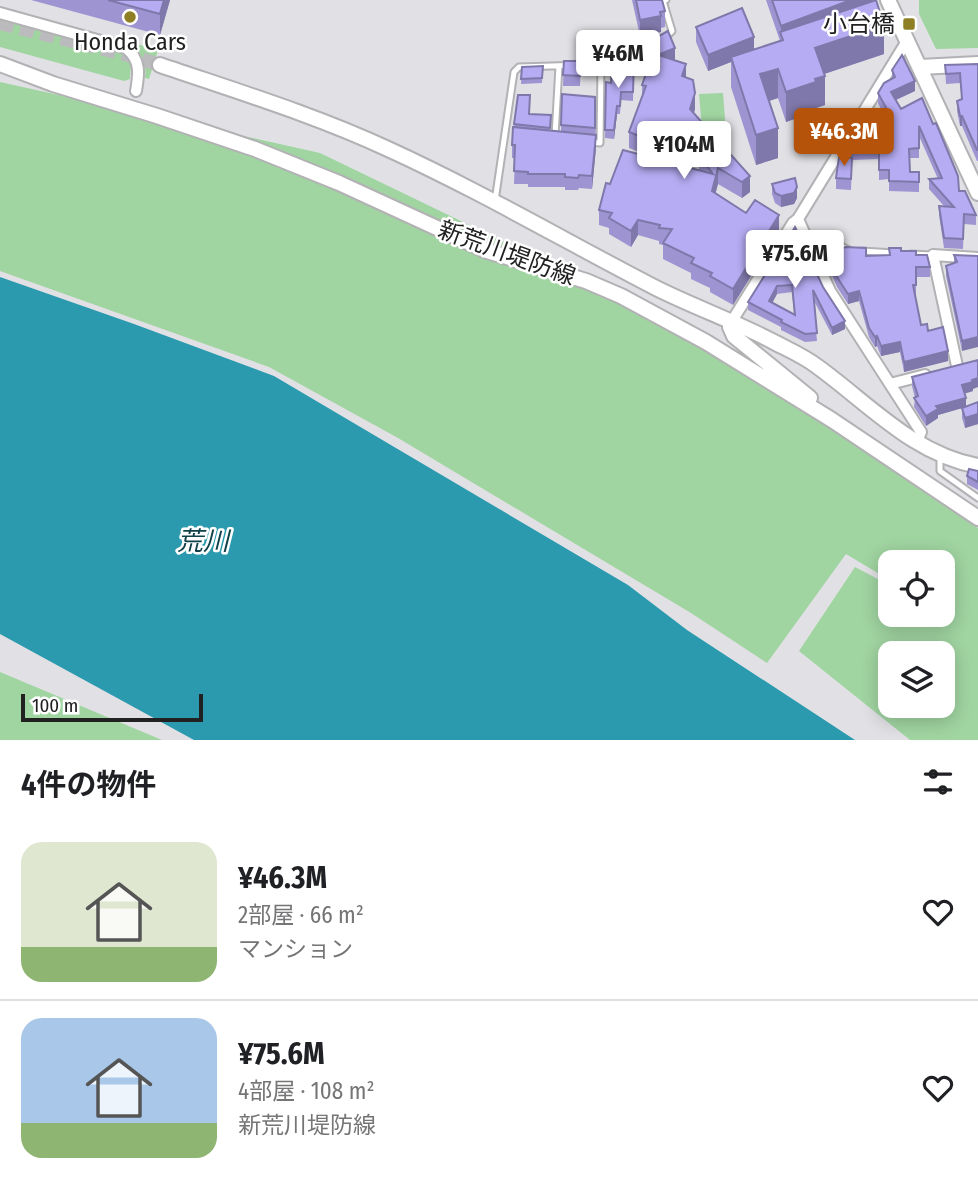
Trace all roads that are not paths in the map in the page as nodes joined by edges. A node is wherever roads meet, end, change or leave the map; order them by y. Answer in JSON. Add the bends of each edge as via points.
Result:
{"nodes":[{"id":1,"x":666,"y":0,"type":"edge"},
{"id":2,"x":888,"y":0,"type":"edge"},
{"id":3,"x":0,"y":13,"type":"edge"},
{"id":4,"x":907,"y":41,"type":"junction"},
{"id":5,"x":0,"y":64,"type":"edge"},
{"id":6,"x":601,"y":64,"type":"junction"},
{"id":7,"x":978,"y":64,"type":"edge"},
{"id":8,"x":160,"y":65,"type":"tunnel mouth"},
{"id":9,"x":559,"y":66,"type":"junction"},
{"id":10,"x":920,"y":67,"type":"junction"},
{"id":11,"x":136,"y":91,"type":"dead end"},
{"id":12,"x":505,"y":134,"type":"junction"},
{"id":13,"x":518,"y":135,"type":"edge"},
{"id":14,"x":542,"y":138,"type":"edge"},
{"id":15,"x":555,"y":140,"type":"junction"},
{"id":16,"x":566,"y":141,"type":"edge"},
{"id":17,"x":589,"y":142,"type":"edge"},
{"id":18,"x":977,"y":190,"type":"edge"},
{"id":19,"x":495,"y":201,"type":"junction"},
{"id":20,"x":798,"y":219,"type":"junction"},
{"id":21,"x":808,"y":241,"type":"junction"},
{"id":22,"x":933,"y":255,"type":"junction"},
{"id":23,"x":978,"y":258,"type":"edge"},
{"id":24,"x":732,"y":321,"type":"junction"},
{"id":25,"x":944,"y":370,"type":"edge"},
{"id":26,"x":930,"y":373,"type":"edge"},
{"id":27,"x":891,"y":384,"type":"junction"},
{"id":28,"x":832,"y":420,"type":"junction"},
{"id":29,"x":916,"y":442,"type":"junction"},
{"id":30,"x":940,"y":456,"type":"junction"},
{"id":31,"x":978,"y":466,"type":"edge"},
{"id":32,"x":978,"y":498,"type":"edge"},
{"id":33,"x":978,"y":518,"type":"edge"}],
"edges":[{"from":1,"to":6,"type":"lane","via":[[673,31],[633,64]]},
{"from":2,"to":4,"type":"main road"},
{"from":3,"to":11,"type":"street","via":[[126,48],[137,61]]},
{"from":4,"to":10,"type":"main road"},
{"from":4,"to":20,"type":"street"},
{"from":5,"to":28,"type":"main road","name":"新荒川堤防線","via":[[255,149],[486,251],[603,288],[653,311]]},
{"from":6,"to":9,"type":"lane"},
{"from":6,"to":17,"type":"lane","via":[[600,143]]},
{"from":7,"to":10,"type":"main road"},
{"from":8,"to":19,"type":"main road","name":"新荒川堤防線","via":[[305,114]]},
{"from":9,"to":12,"type":"lane","via":[[519,67],[514,72]]},
{"from":9,"to":15,"type":"lane"},
{"from":10,"to":18,"type":"main road"},
{"from":12,"to":13,"type":"lane"},
{"from":12,"to":19,"type":"lane"},
{"from":14,"to":15,"type":"lane"},
{"from":15,"to":16,"type":"lane"},
{"from":19,"to":24,"type":"main road","name":"新荒川堤防線","via":[[670,295]]},
{"from":20,"to":21,"type":"street"},
{"from":20,"to":24,"type":"street"},
{"from":21,"to":22,"type":"lane","via":[[839,244],[849,250]]},
{"from":21,"to":27,"type":"street","via":[[830,291]]},
{"from":22,"to":23,"type":"street"},
{"from":22,"to":25,"type":"street","via":[[962,365]]},
{"from":24,"to":28,"type":"main road","via":[[734,336]]},
{"from":24,"to":29,"type":"main road","name":"新荒川堤防線","via":[[816,365]]},
{"from":26,"to":27,"type":"street"},
{"from":27,"to":29,"type":"street","via":[[921,432]]},
{"from":28,"to":33,"type":"main road","name":"新荒川堤防線"},
{"from":29,"to":30,"type":"main road","name":"新荒川堤防線"},
{"from":30,"to":31,"type":"main road","name":"新荒川堤防線"},
{"from":30,"to":32,"type":"lane","via":[[940,471]]}]}
